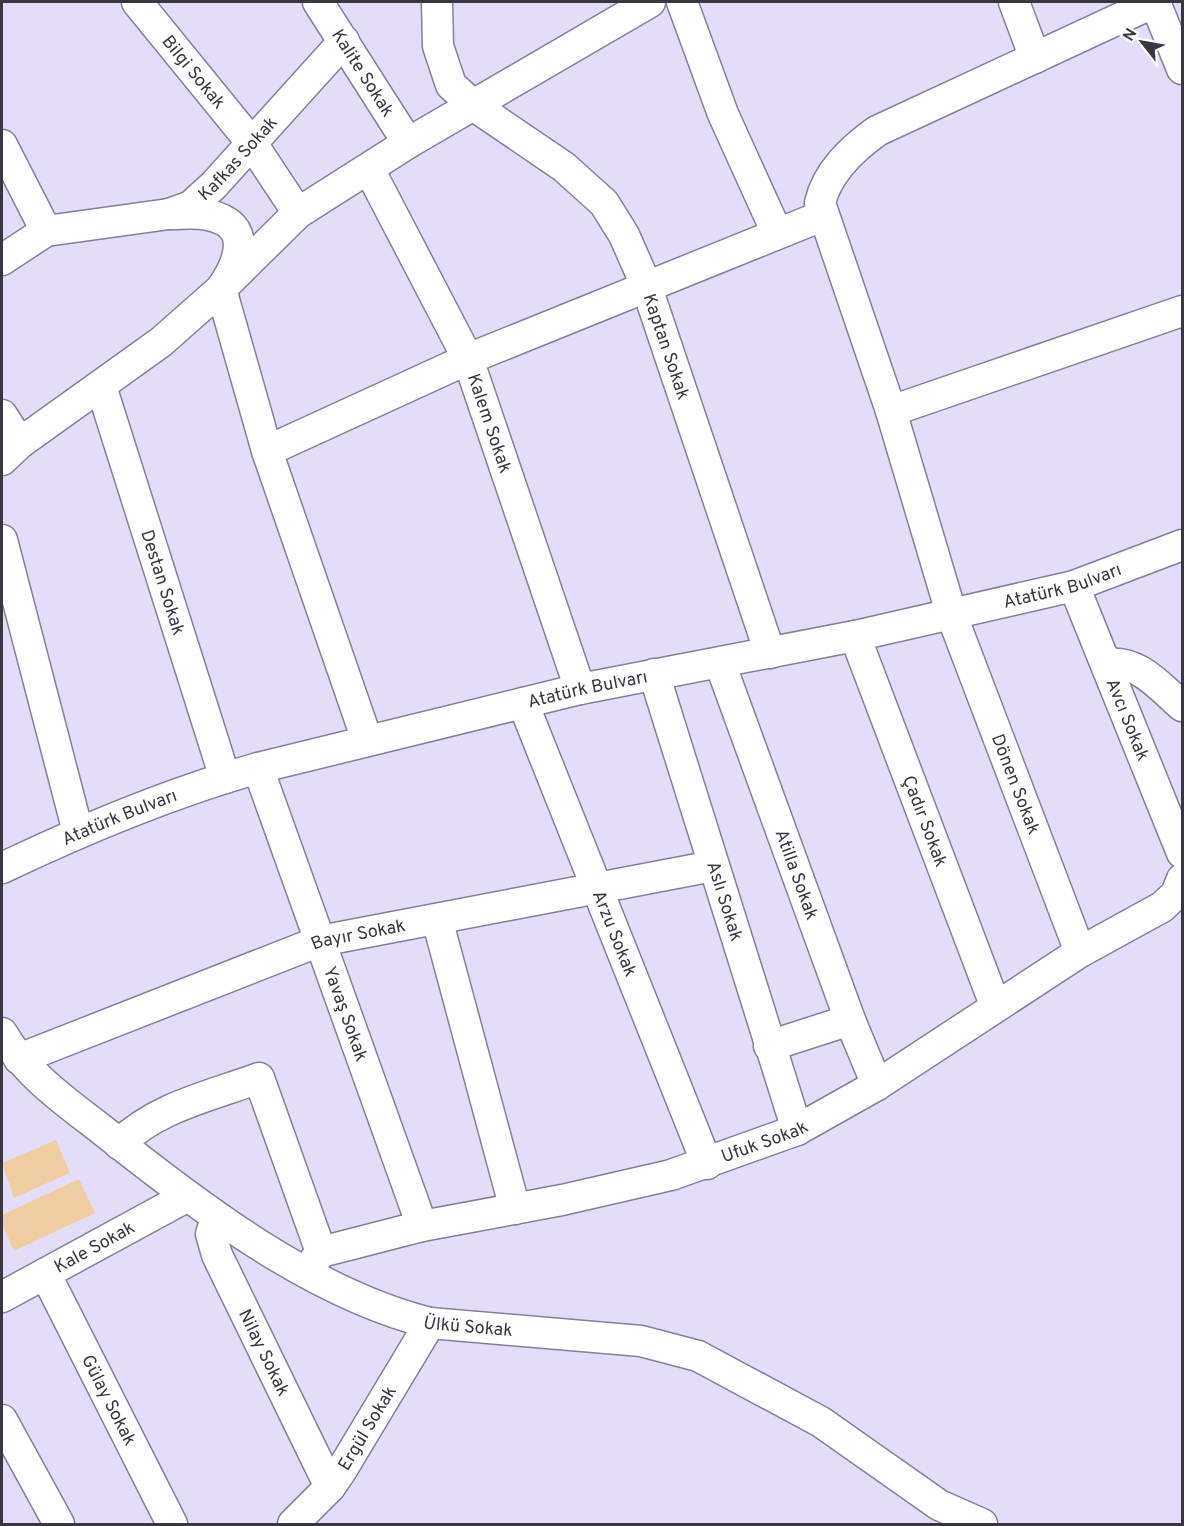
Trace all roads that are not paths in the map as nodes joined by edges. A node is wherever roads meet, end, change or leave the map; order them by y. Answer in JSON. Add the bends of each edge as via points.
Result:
{"nodes":[{"id":1,"x":137,"y":2,"type":"edge"},
{"id":2,"x":318,"y":2,"type":"edge"},
{"id":3,"x":437,"y":2,"type":"edge"},
{"id":4,"x":650,"y":2,"type":"edge"},
{"id":5,"x":682,"y":2,"type":"edge"},
{"id":6,"x":1014,"y":2,"type":"edge"},
{"id":7,"x":1155,"y":2,"type":"edge"},
{"id":8,"x":344,"y":41,"type":"junction"},
{"id":9,"x":1035,"y":58,"type":"junction"},
{"id":10,"x":1182,"y":69,"type":"edge"},
{"id":11,"x":473,"y":105,"type":"junction"},
{"id":12,"x":252,"y":142,"type":"junction"},
{"id":13,"x":408,"y":143,"type":"junction"},
{"id":14,"x":2,"y":144,"type":"edge"},
{"id":15,"x":369,"y":169,"type":"junction"},
{"id":16,"x":298,"y":213,"type":"junction"},
{"id":17,"x":169,"y":214,"type":"junction"},
{"id":18,"x":822,"y":216,"type":"junction"},
{"id":19,"x":46,"y":231,"type":"junction"},
{"id":20,"x":777,"y":233,"type":"junction"},
{"id":21,"x":245,"y":238,"type":"junction"},
{"id":22,"x":2,"y":260,"type":"edge"},
{"id":23,"x":646,"y":285,"type":"junction"},
{"id":24,"x":221,"y":289,"type":"junction"},
{"id":25,"x":1182,"y":311,"type":"edge"},
{"id":26,"x":468,"y":359,"type":"junction"},
{"id":27,"x":101,"y":386,"type":"junction"},
{"id":28,"x":891,"y":411,"type":"junction"},
{"id":29,"x":2,"y":415,"type":"edge"},
{"id":30,"x":267,"y":451,"type":"junction"},
{"id":31,"x":11,"y":452,"type":"edge"},
{"id":32,"x":2,"y":540,"type":"edge"},
{"id":33,"x":1182,"y":545,"type":"edge"},
{"id":34,"x":1074,"y":586,"type":"junction"},
{"id":35,"x":952,"y":615,"type":"junction"},
{"id":36,"x":855,"y":636,"type":"junction"},
{"id":37,"x":770,"y":653,"type":"junction"},
{"id":38,"x":720,"y":663,"type":"junction"},
{"id":39,"x":1106,"y":664,"type":"junction"},
{"id":40,"x":654,"y":674,"type":"junction"},
{"id":41,"x":580,"y":689,"type":"junction"},
{"id":42,"x":523,"y":703,"type":"junction"},
{"id":43,"x":1182,"y":706,"type":"edge"},
{"id":44,"x":367,"y":740,"type":"junction"},
{"id":45,"x":258,"y":768,"type":"junction"},
{"id":46,"x":225,"y":777,"type":"junction"},
{"id":47,"x":78,"y":832,"type":"junction"},
{"id":48,"x":1182,"y":853,"type":"edge"},
{"id":49,"x":713,"y":866,"type":"junction"},
{"id":50,"x":2,"y":868,"type":"edge"},
{"id":51,"x":1179,"y":886,"type":"edge"},
{"id":52,"x":596,"y":890,"type":"junction"},
{"id":53,"x":437,"y":920,"type":"junction"},
{"id":54,"x":320,"y":941,"type":"junction"},
{"id":55,"x":1080,"y":952,"type":"junction"},
{"id":56,"x":995,"y":1005,"type":"junction"},
{"id":57,"x":850,"y":1020,"type":"junction"},
{"id":58,"x":2,"y":1033,"type":"edge"},
{"id":59,"x":769,"y":1046,"type":"junction"},
{"id":60,"x":19,"y":1059,"type":"junction"},
{"id":61,"x":877,"y":1085,"type":"junction"},
{"id":62,"x":797,"y":1130,"type":"junction"},
{"id":63,"x":119,"y":1144,"type":"junction"},
{"id":64,"x":707,"y":1164,"type":"junction"},
{"id":65,"x":186,"y":1197,"type":"junction"},
{"id":66,"x":515,"y":1209,"type":"junction"},
{"id":67,"x":216,"y":1218,"type":"junction"},
{"id":68,"x":422,"y":1226,"type":"junction"},
{"id":69,"x":314,"y":1261,"type":"junction"},
{"id":70,"x":46,"y":1275,"type":"junction"},
{"id":71,"x":2,"y":1297,"type":"edge"},
{"id":72,"x":430,"y":1323,"type":"junction"},
{"id":73,"x":2,"y":1420,"type":"edge"},
{"id":74,"x":330,"y":1486,"type":"junction"},
{"id":75,"x":59,"y":1524,"type":"edge"},
{"id":76,"x":172,"y":1524,"type":"edge"},
{"id":77,"x":293,"y":1524,"type":"edge"},
{"id":78,"x":982,"y":1524,"type":"edge"}],
"edges":[{"from":1,"to":12,"type":"street","name":"Bilgi Sokak"},
{"from":2,"to":8,"type":"street","name":"Kalite Sokak"},
{"from":3,"to":11,"type":"street","name":"Kaptan Sokak","via":[[438,46],[446,73],[460,95]]},
{"from":4,"to":11,"type":"street"},
{"from":5,"to":20,"type":"street","via":[[723,114]]},
{"from":6,"to":9,"type":"street"},
{"from":7,"to":9,"type":"street"},
{"from":7,"to":10,"type":"street"},
{"from":8,"to":12,"type":"street","name":"Kafkas Sokak"},
{"from":8,"to":13,"type":"street","name":"Kalite Sokak"},
{"from":9,"to":18,"type":"street","via":[[896,121],[862,142],[826,183],[820,203]]},
{"from":11,"to":13,"type":"street"},
{"from":11,"to":23,"type":"street","name":"Kaptan Sokak","via":[[547,154],[604,203],[624,235]]},
{"from":12,"to":16,"type":"street","name":"Bilgi Sokak"},
{"from":12,"to":17,"type":"street","name":"Kafkas Sokak","via":[[201,198]]},
{"from":12,"to":21,"type":"street","via":[[221,186],[223,211]]},
{"from":13,"to":15,"type":"street"},
{"from":14,"to":19,"type":"street"},
{"from":15,"to":16,"type":"street"},
{"from":15,"to":26,"type":"street","name":"Kalem Sokak"},
{"from":16,"to":21,"type":"street"},
{"from":17,"to":19,"type":"street","name":"Kafkas Sokak"},
{"from":17,"to":21,"type":"street","via":[[210,215]]},
{"from":18,"to":20,"type":"street"},
{"from":18,"to":28,"type":"street","name":"Dönen Sokak"},
{"from":19,"to":22,"type":"street","name":"Kafkas Sokak"},
{"from":20,"to":23,"type":"street"},
{"from":21,"to":24,"type":"street"},
{"from":23,"to":26,"type":"street"},
{"from":23,"to":37,"type":"street","name":"Kaptan Sokak"},
{"from":24,"to":27,"type":"street","via":[[161,342]]},
{"from":24,"to":30,"type":"street"},
{"from":25,"to":28,"type":"street"},
{"from":26,"to":30,"type":"street"},
{"from":26,"to":41,"type":"street","name":"Kalem Sokak"},
{"from":27,"to":31,"type":"street"},
{"from":27,"to":46,"type":"street","name":"Destan Sokak"},
{"from":28,"to":35,"type":"street","name":"Dönen Sokak"},
{"from":29,"to":31,"type":"street"},
{"from":30,"to":44,"type":"street"},
{"from":32,"to":47,"type":"street"},
{"from":33,"to":34,"type":"street","name":"Atatürk Bulvarı"},
{"from":34,"to":35,"type":"street","name":"Atatürk Bulvarı"},
{"from":34,"to":39,"type":"street","name":"Avcı Sokak"},
{"from":35,"to":36,"type":"street","name":"Atatürk Bulvarı"},
{"from":35,"to":55,"type":"street","name":"Dönen Sokak"},
{"from":36,"to":37,"type":"street","name":"Atatürk Bulvarı"},
{"from":36,"to":56,"type":"street","name":"Çadır Sokak"},
{"from":37,"to":38,"type":"street","name":"Atatürk Bulvarı"},
{"from":38,"to":40,"type":"street","name":"Atatürk Bulvarı"},
{"from":38,"to":57,"type":"street","name":"Atilla Sokak"},
{"from":39,"to":43,"type":"street","via":[[1124,663],[1137,669]]},
{"from":39,"to":48,"type":"street","name":"Avcı Sokak"},
{"from":40,"to":41,"type":"street","name":"Atatürk Bulvarı"},
{"from":40,"to":49,"type":"street","name":"Aslı Sokak"},
{"from":41,"to":42,"type":"street","name":"Atatürk Bulvarı"},
{"from":42,"to":44,"type":"street","name":"Atatürk Bulvarı"},
{"from":42,"to":52,"type":"street","name":"Arzu Sokak"},
{"from":44,"to":45,"type":"street","name":"Atatürk Bulvarı"},
{"from":45,"to":46,"type":"street","name":"Atatürk Bulvarı"},
{"from":45,"to":54,"type":"street","name":"Yavaş Sokak"},
{"from":46,"to":47,"type":"street","name":"Atatürk Bulvarı"},
{"from":47,"to":50,"type":"street","name":"Atatürk Bulvarı"},
{"from":49,"to":52,"type":"street","name":"Bayır Sokak"},
{"from":49,"to":59,"type":"street","name":"Aslı Sokak"},
{"from":51,"to":55,"type":"street","name":"Ufuk Sokak","via":[[1162,907]]},
{"from":52,"to":53,"type":"street","name":"Bayır Sokak"},
{"from":52,"to":64,"type":"street","name":"Arzu Sokak"},
{"from":53,"to":54,"type":"street","name":"Bayır Sokak"},
{"from":53,"to":66,"type":"street"},
{"from":54,"to":60,"type":"street","name":"Bayır Sokak"},
{"from":54,"to":68,"type":"street","name":"Yavaş Sokak"},
{"from":55,"to":56,"type":"street","name":"Ufuk Sokak"},
{"from":56,"to":61,"type":"street","name":"Ufuk Sokak"},
{"from":57,"to":59,"type":"street"},
{"from":57,"to":61,"type":"street","name":"Atilla Sokak"},
{"from":58,"to":60,"type":"street","name":"Ülkü Sokak"},
{"from":59,"to":62,"type":"street","name":"Aslı Sokak"},
{"from":60,"to":63,"type":"street","name":"Ülkü Sokak","via":[[47,1087]]},
{"from":61,"to":62,"type":"street","name":"Ufuk Sokak"},
{"from":62,"to":64,"type":"street","name":"Ufuk Sokak"},
{"from":63,"to":65,"type":"street","name":"Ülkü Sokak"},
{"from":63,"to":69,"type":"street","via":[[163,1112],[259,1078]]},
{"from":64,"to":66,"type":"street","name":"Ufuk Sokak","via":[[633,1185]]},
{"from":65,"to":67,"type":"street","name":"Ülkü Sokak"},
{"from":65,"to":70,"type":"street","name":"Kale Sokak"},
{"from":66,"to":68,"type":"street","name":"Ufuk Sokak"},
{"from":67,"to":69,"type":"street","name":"Ülkü Sokak"},
{"from":67,"to":74,"type":"street","name":"Nilay Sokak","via":[[211,1234],[217,1255]]},
{"from":68,"to":69,"type":"street","name":"Ufuk Sokak"},
{"from":69,"to":72,"type":"street","name":"Ülkü Sokak","via":[[378,1307]]},
{"from":70,"to":71,"type":"street","name":"Kale Sokak"},
{"from":70,"to":76,"type":"street","name":"Gülay Sokak"},
{"from":72,"to":74,"type":"street","name":"Ergül Sokak"},
{"from":72,"to":78,"type":"street","name":"Ülkü Sokak","via":[[641,1341],[698,1356],[821,1422],[939,1505]]},
{"from":73,"to":75,"type":"street"},
{"from":74,"to":77,"type":"street","name":"Ergül Sokak"}]}
